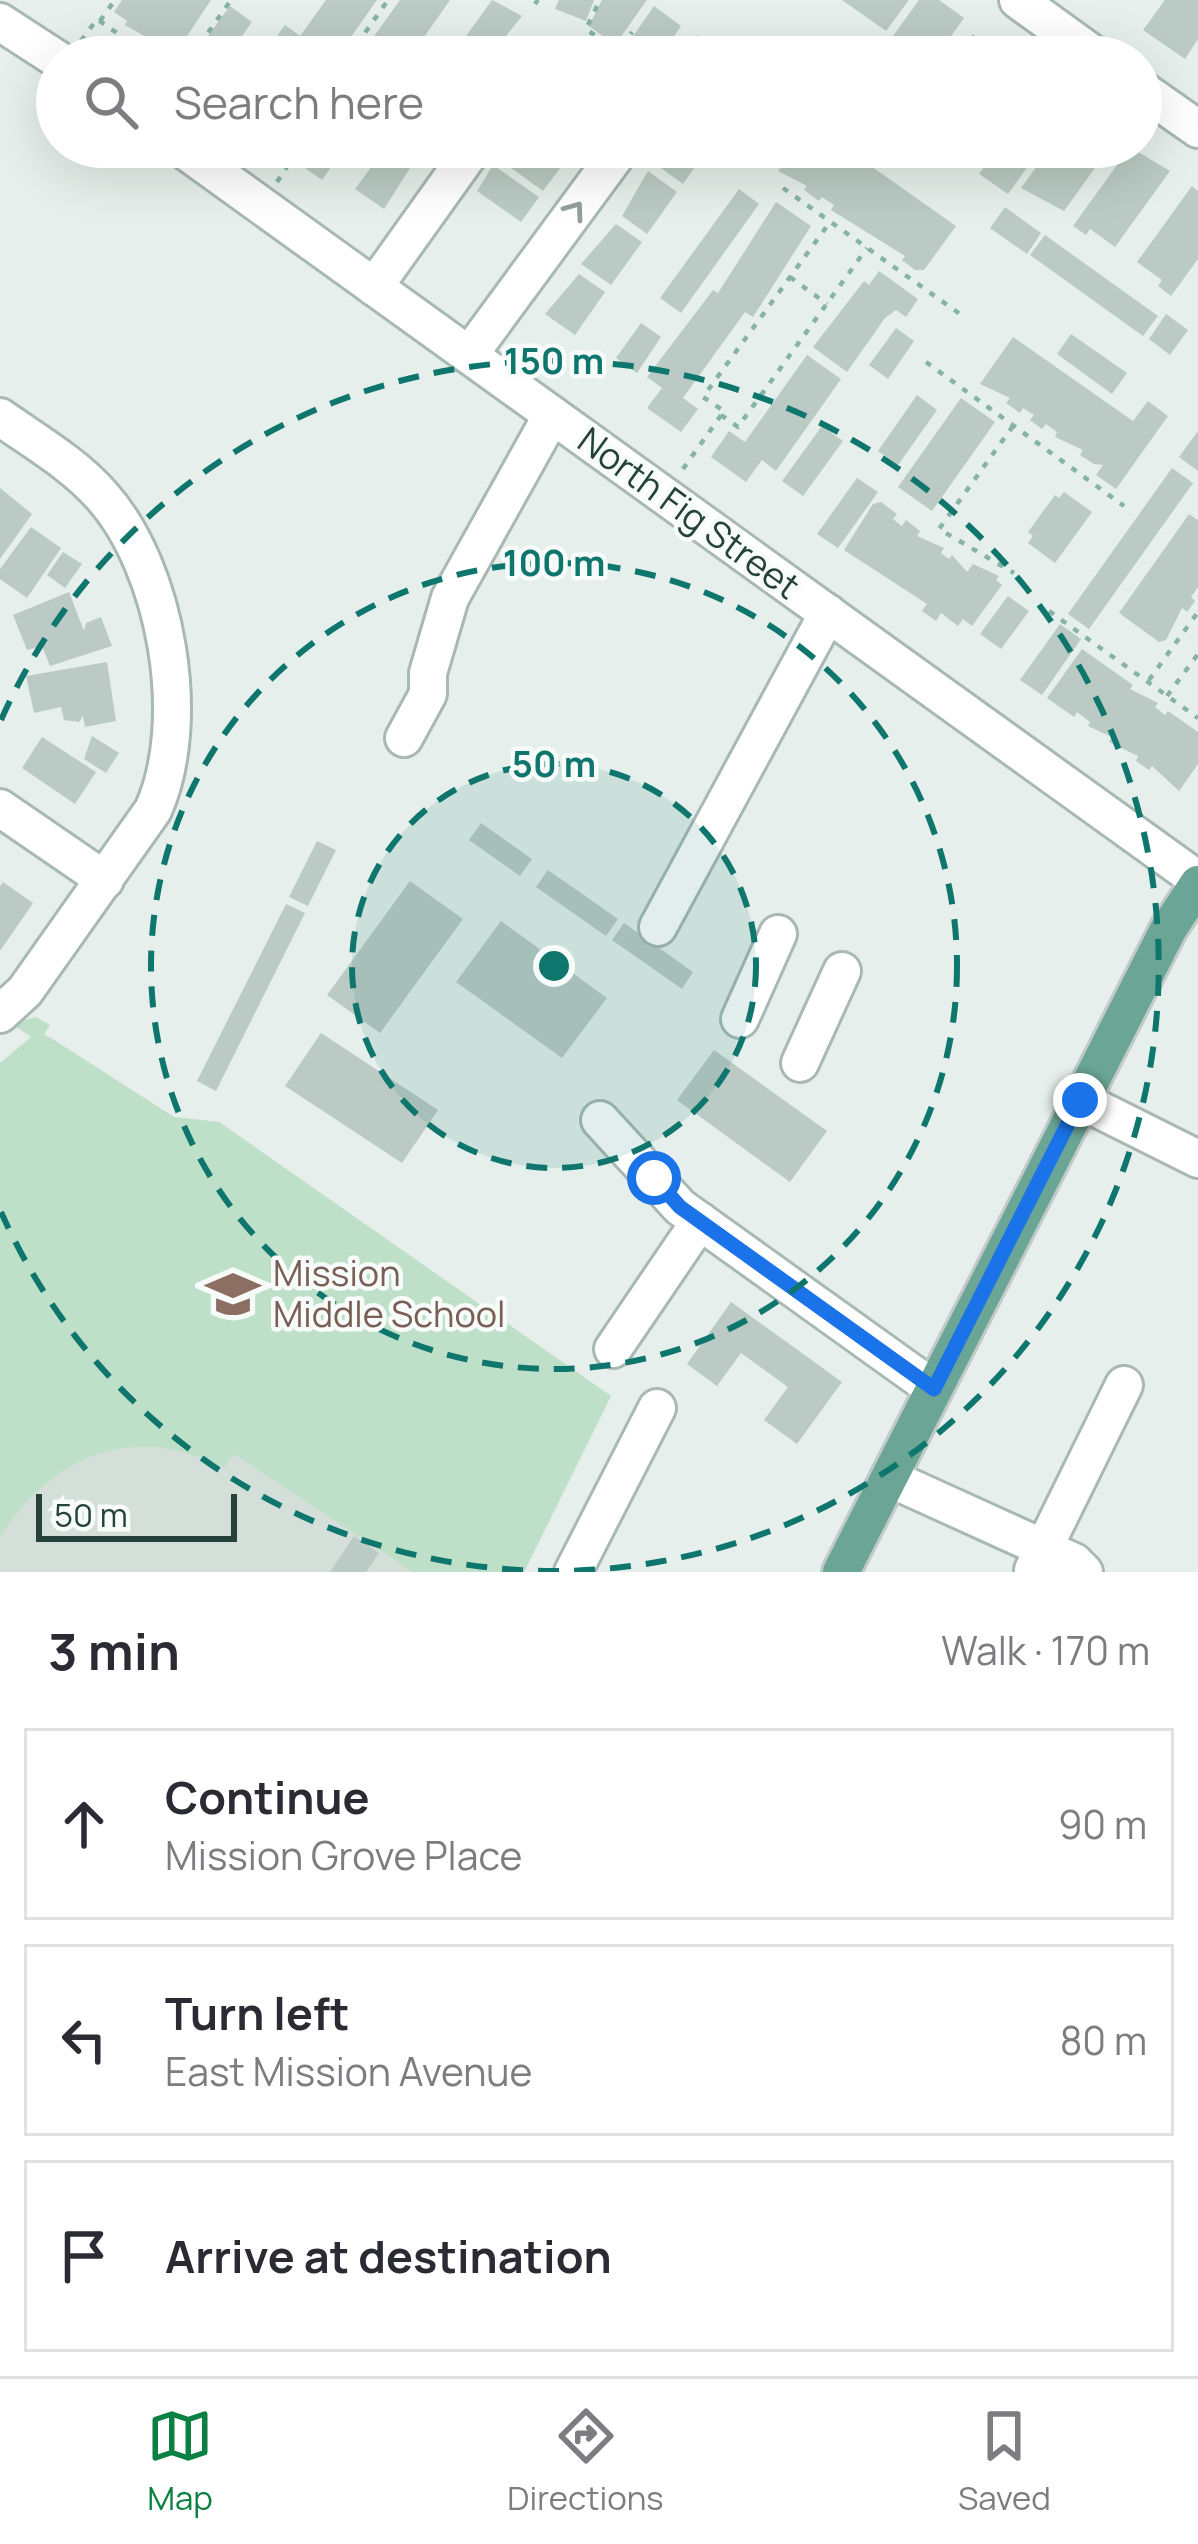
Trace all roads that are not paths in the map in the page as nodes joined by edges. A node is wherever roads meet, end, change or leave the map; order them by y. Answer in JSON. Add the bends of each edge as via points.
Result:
{"nodes":[{"id":1,"x":1018,"y":0,"type":"edge"},
{"id":2,"x":0,"y":22,"type":"edge"},
{"id":3,"x":1068,"y":36,"type":"edge"},
{"id":4,"x":36,"y":37,"type":"edge"},
{"id":5,"x":1162,"y":103,"type":"edge"},
{"id":6,"x":1198,"y":129,"type":"edge"},
{"id":7,"x":209,"y":168,"type":"edge"},
{"id":8,"x":459,"y":168,"type":"edge"},
{"id":9,"x":607,"y":168,"type":"edge"},
{"id":10,"x":374,"y":286,"type":"junction"},
{"id":11,"x":469,"y":356,"type":"junction"},
{"id":12,"x":552,"y":415,"type":"junction"},
{"id":13,"x":0,"y":417,"type":"edge"},
{"id":14,"x":828,"y":613,"type":"junction"},
{"id":15,"x":404,"y":738,"type":"dead end"},
{"id":16,"x":0,"y":808,"type":"edge"},
{"id":17,"x":105,"y":880,"type":"junction"},
{"id":18,"x":1198,"y":882,"type":"edge"},
{"id":19,"x":658,"y":927,"type":"dead end"},
{"id":20,"x":778,"y":934,"type":"dead end"},
{"id":21,"x":842,"y":971,"type":"dead end"},
{"id":22,"x":0,"y":1014,"type":"edge"},
{"id":23,"x":740,"y":1019,"type":"dead end"},
{"id":24,"x":800,"y":1063,"type":"dead end"},
{"id":25,"x":1080,"y":1100,"type":"junction"},
{"id":26,"x":600,"y":1120,"type":"dead end"},
{"id":27,"x":1198,"y":1160,"type":"edge"},
{"id":28,"x":700,"y":1221,"type":"junction"},
{"id":29,"x":613,"y":1349,"type":"dead end"},
{"id":30,"x":1124,"y":1385,"type":"dead end"},
{"id":31,"x":934,"y":1389,"type":"junction"},
{"id":32,"x":657,"y":1408,"type":"dead end"},
{"id":33,"x":889,"y":1478,"type":"junction"},
{"id":34,"x":1037,"y":1562,"type":"edge"},
{"id":35,"x":573,"y":1572,"type":"edge"},
{"id":36,"x":842,"y":1572,"type":"edge"},
{"id":37,"x":1084,"y":1572,"type":"edge"}],
"edges":[{"from":1,"to":3,"type":"street"},
{"from":2,"to":4,"type":"street"},
{"from":5,"to":6,"type":"street"},
{"from":7,"to":10,"type":"street","name":"North Fig Street"},
{"from":8,"to":10,"type":"street"},
{"from":11,"to":9,"type":"street","one_way":true},
{"from":10,"to":11,"type":"street","name":"North Fig Street"},
{"from":11,"to":12,"type":"street","name":"North Fig Street"},
{"from":12,"to":14,"type":"street","name":"North Fig Street"},
{"from":12,"to":15,"type":"street","via":[[450,598],[428,694]]},
{"from":13,"to":17,"type":"street","via":[[100,494],[137,548],[151,588],[173,697],[172,755],[153,810]]},
{"from":14,"to":18,"type":"street","name":"North Fig Street"},
{"from":14,"to":19,"type":"street"},
{"from":16,"to":17,"type":"street"},
{"from":17,"to":22,"type":"street"},
{"from":18,"to":25,"type":"main road"},
{"from":20,"to":23,"type":"street"},
{"from":21,"to":24,"type":"street"},
{"from":25,"to":27,"type":"street"},
{"from":25,"to":31,"type":"main road"},
{"from":26,"to":28,"type":"street"},
{"from":28,"to":29,"type":"street"},
{"from":28,"to":31,"type":"street"},
{"from":30,"to":34,"type":"street"},
{"from":31,"to":33,"type":"main road"},
{"from":32,"to":35,"type":"street"},
{"from":33,"to":34,"type":"street"},
{"from":33,"to":36,"type":"main road"},
{"from":34,"to":37,"type":"street","via":[[1074,1562]]}]}
